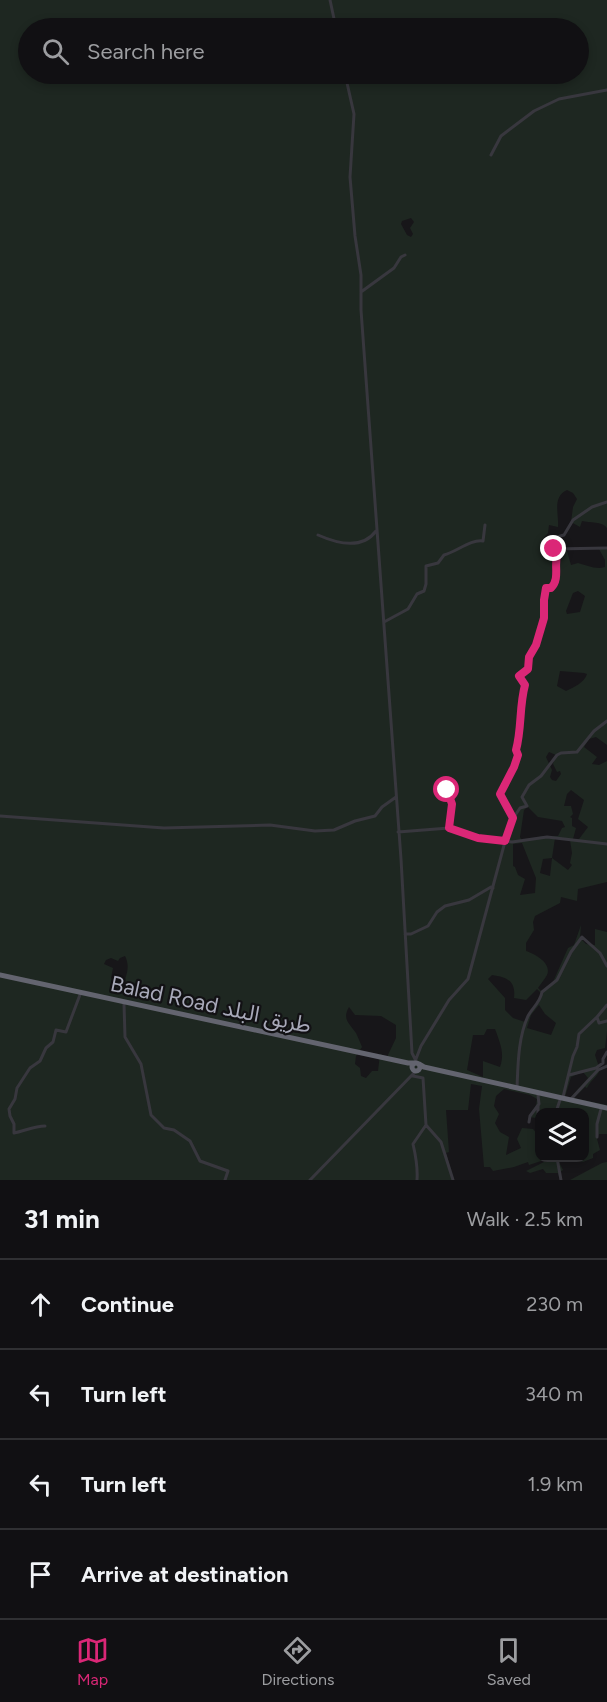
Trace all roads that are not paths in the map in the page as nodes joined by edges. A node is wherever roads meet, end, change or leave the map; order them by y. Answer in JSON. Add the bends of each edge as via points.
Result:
{"nodes":[{"id":1,"x":330,"y":0,"type":"edge"},
{"id":2,"x":334,"y":18,"type":"edge"},
{"id":3,"x":347,"y":84,"type":"edge"},
{"id":4,"x":607,"y":90,"type":"edge"},
{"id":5,"x":490,"y":155,"type":"dead end"},
{"id":6,"x":405,"y":255,"type":"dead end"},
{"id":7,"x":361,"y":292,"type":"dead end"},
{"id":8,"x":607,"y":502,"type":"edge"},
{"id":9,"x":485,"y":525,"type":"dead end"},
{"id":10,"x":377,"y":529,"type":"junction"},
{"id":11,"x":318,"y":535,"type":"dead end"},
{"id":12,"x":607,"y":548,"type":"edge"},
{"id":13,"x":554,"y":549,"type":"junction"},
{"id":14,"x":384,"y":622,"type":"dead end"},
{"id":15,"x":607,"y":721,"type":"edge"},
{"id":16,"x":445,"y":784,"type":"dead end"},
{"id":17,"x":396,"y":797,"type":"junction"},
{"id":18,"x":0,"y":816,"type":"edge"},
{"id":19,"x":513,"y":818,"type":"junction"},
{"id":20,"x":449,"y":828,"type":"junction"},
{"id":21,"x":398,"y":832,"type":"junction"},
{"id":22,"x":505,"y":841,"type":"junction"},
{"id":23,"x":607,"y":844,"type":"edge"},
{"id":24,"x":493,"y":888,"type":"junction"},
{"id":25,"x":405,"y":934,"type":"junction"},
{"id":26,"x":607,"y":966,"type":"edge"},
{"id":27,"x":0,"y":976,"type":"edge"},
{"id":28,"x":81,"y":993,"type":"junction"},
{"id":29,"x":124,"y":1004,"type":"junction"},
{"id":30,"x":607,"y":1005,"type":"edge"},
{"id":31,"x":597,"y":1017,"type":"junction"},
{"id":32,"x":607,"y":1021,"type":"edge"},
{"id":33,"x":607,"y":1052,"type":"edge"},
{"id":34,"x":607,"y":1066,"type":"edge"},
{"id":35,"x":416,"y":1068,"type":"junction"},
{"id":36,"x":569,"y":1076,"type":"junction"},
{"id":37,"x":517,"y":1088,"type":"junction"},
{"id":38,"x":538,"y":1095,"type":"junction"},
{"id":39,"x":561,"y":1099,"type":"junction"},
{"id":40,"x":571,"y":1100,"type":"junction"},
{"id":41,"x":539,"y":1104,"type":"junction"},
{"id":42,"x":539,"y":1108,"type":"edge"},
{"id":43,"x":558,"y":1108,"type":"edge"},
{"id":44,"x":605,"y":1109,"type":"edge"},
{"id":45,"x":529,"y":1122,"type":"dead end"},
{"id":46,"x":426,"y":1125,"type":"junction"},
{"id":47,"x":45,"y":1126,"type":"dead end"},
{"id":48,"x":597,"y":1137,"type":"dead end"},
{"id":49,"x":558,"y":1162,"type":"edge"},
{"id":50,"x":225,"y":1180,"type":"edge"},
{"id":51,"x":310,"y":1180,"type":"edge"},
{"id":52,"x":417,"y":1180,"type":"edge"},
{"id":53,"x":453,"y":1180,"type":"edge"},
{"id":54,"x":561,"y":1180,"type":"edge"}],
"edges":[{"from":1,"to":2,"type":"street"},
{"from":3,"to":10,"type":"street","via":[[354,114],[350,177],[361,275]]},
{"from":4,"to":5,"type":"street","via":[[559,99],[534,111],[501,136]]},
{"from":6,"to":7,"type":"street"},
{"from":8,"to":13,"type":"street","via":[[573,520],[564,536],[557,537]]},
{"from":9,"to":14,"type":"street","via":[[483,541],[475,541],[426,566],[424,591],[417,594],[408,609]]},
{"from":10,"to":11,"type":"street","via":[[368,539],[348,544]]},
{"from":10,"to":17,"type":"street"},
{"from":12,"to":13,"type":"street"},
{"from":13,"to":19,"type":"street","via":[[558,567],[555,584],[546,588],[544,618],[536,645],[528,669],[519,676],[525,685],[518,755],[501,792]]},
{"from":15,"to":19,"type":"street","via":[[577,752],[557,755],[530,785],[522,797],[527,806],[520,808]]},
{"from":16,"to":20,"type":"street","via":[[452,804]]},
{"from":17,"to":18,"type":"street","via":[[375,816],[334,830],[315,831],[270,825],[164,828]]},
{"from":17,"to":21,"type":"street"},
{"from":19,"to":22,"type":"street"},
{"from":20,"to":21,"type":"street"},
{"from":20,"to":22,"type":"street","via":[[478,838]]},
{"from":21,"to":25,"type":"street"},
{"from":22,"to":23,"type":"street","via":[[547,837]]},
{"from":22,"to":24,"type":"street"},
{"from":24,"to":25,"type":"street","via":[[445,906],[428,926]]},
{"from":24,"to":35,"type":"street","via":[[468,979],[449,1000],[421,1046]]},
{"from":25,"to":35,"type":"street"},
{"from":26,"to":37,"type":"street","via":[[600,953],[582,937],[557,980],[542,992],[541,1000],[528,1014],[519,1052]]},
{"from":27,"to":28,"type":"highway","name":"Balad Road طريق البلد"},
{"from":28,"to":29,"type":"highway","name":"Balad Road طريق البلد"},
{"from":28,"to":35,"type":"highway","name":"Balad Road طريق البلد","via":[[408,1063]]},
{"from":28,"to":47,"type":"street","via":[[66,1032],[56,1030],[55,1040],[40,1062],[19,1082],[9,1109],[14,1133]]},
{"from":29,"to":35,"type":"highway","name":"Balad Road طريق البلد"},
{"from":29,"to":50,"type":"street","via":[[125,1037],[141,1064],[151,1115],[164,1128],[190,1141],[201,1161],[228,1171]]},
{"from":30,"to":31,"type":"street"},
{"from":31,"to":32,"type":"street","via":[[599,1023]]},
{"from":31,"to":36,"type":"street","via":[[579,1034]]},
{"from":33,"to":36,"type":"street","via":[[596,1068]]},
{"from":34,"to":40,"type":"street","via":[[598,1070]]},
{"from":35,"to":37,"type":"highway","name":"Balad Road طريق البلد"},
{"from":35,"to":38,"type":"highway","name":"Balad Road طريق البلد"},
{"from":35,"to":46,"type":"street","via":[[423,1078]]},
{"from":35,"to":51,"type":"street"},
{"from":36,"to":39,"type":"street"},
{"from":37,"to":39,"type":"highway","name":"Balad Road طريق البلد"},
{"from":38,"to":39,"type":"highway","name":"Balad Road طريق البلد"},
{"from":38,"to":41,"type":"street"},
{"from":39,"to":40,"type":"highway","name":"Balad Road طريق البلد"},
{"from":39,"to":43,"type":"street"},
{"from":39,"to":44,"type":"highway","name":"Balad Road طريق البلد"},
{"from":40,"to":44,"type":"highway","name":"Balad Road طريق البلد"},
{"from":41,"to":42,"type":"street"},
{"from":41,"to":45,"type":"street"},
{"from":44,"to":48,"type":"street","via":[[598,1114]]},
{"from":46,"to":52,"type":"street","via":[[413,1144],[419,1167]]},
{"from":46,"to":53,"type":"street","via":[[441,1142]]},
{"from":49,"to":54,"type":"street"}]}
